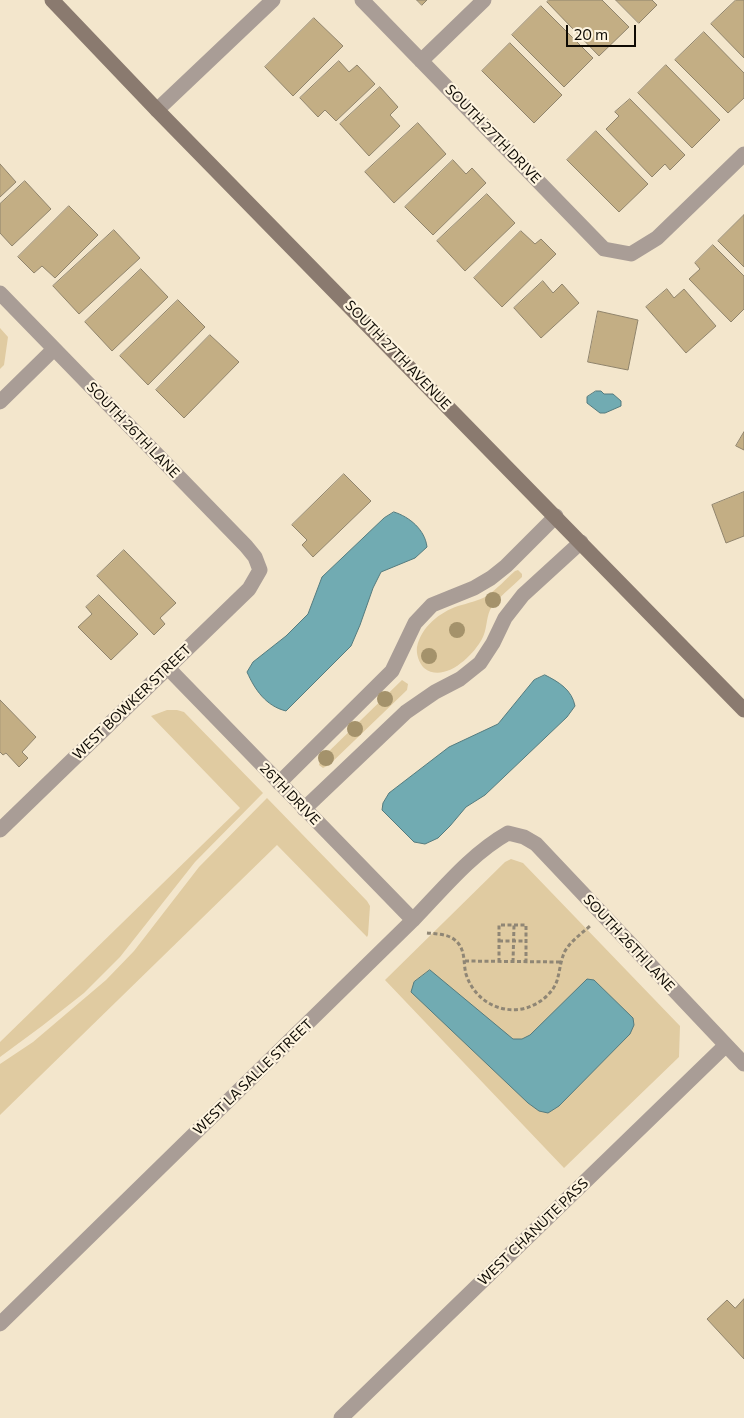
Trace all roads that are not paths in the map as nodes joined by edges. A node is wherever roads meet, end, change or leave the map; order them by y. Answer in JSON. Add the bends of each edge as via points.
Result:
{"nodes":[{"id":1,"x":52,"y":0,"type":"edge"},
{"id":2,"x":273,"y":0,"type":"edge"},
{"id":3,"x":362,"y":0,"type":"edge"},
{"id":4,"x":484,"y":0,"type":"edge"},
{"id":5,"x":422,"y":61,"type":"junction"},
{"id":6,"x":157,"y":110,"type":"junction"},
{"id":7,"x":744,"y":154,"type":"edge"},
{"id":8,"x":0,"y":293,"type":"edge"},
{"id":9,"x":54,"y":349,"type":"junction"},
{"id":10,"x":0,"y":402,"type":"edge"},
{"id":11,"x":556,"y":516,"type":"junction"},
{"id":12,"x":581,"y":542,"type":"junction"},
{"id":13,"x":260,"y":570,"type":"joint"},
{"id":14,"x":167,"y":667,"type":"junction"},
{"id":15,"x":744,"y":710,"type":"edge"},
{"id":16,"x":279,"y":783,"type":"junction"},
{"id":17,"x":304,"y":809,"type":"junction"},
{"id":18,"x":0,"y":830,"type":"edge"},
{"id":19,"x":508,"y":833,"type":"joint"},
{"id":20,"x":413,"y":920,"type":"junction"},
{"id":21,"x":726,"y":1045,"type":"junction"},
{"id":22,"x":744,"y":1064,"type":"edge"},
{"id":23,"x":0,"y":1324,"type":"edge"},
{"id":24,"x":341,"y":1418,"type":"edge"}],
"edges":[{"from":1,"to":6,"type":"main road","name":"SOUTH 27TH AVENUE"},
{"from":2,"to":6,"type":"street"},
{"from":3,"to":5,"type":"street","name":"SOUTH 27TH DRIVE"},
{"from":4,"to":5,"type":"street"},
{"from":5,"to":7,"type":"street","name":"SOUTH 27TH DRIVE","via":[[604,249],[631,254],[657,238]]},
{"from":6,"to":11,"type":"main road","name":"SOUTH 27TH AVENUE"},
{"from":8,"to":9,"type":"street","name":"SOUTH 26TH LANE"},
{"from":9,"to":10,"type":"street"},
{"from":9,"to":13,"type":"street","name":"SOUTH 26TH LANE","via":[[246,546]]},
{"from":11,"to":12,"type":"main road","name":"SOUTH 27TH AVENUE"},
{"from":11,"to":16,"type":"street","via":[[491,578],[432,605],[414,624],[392,671]]},
{"from":12,"to":15,"type":"main road","name":"SOUTH 27TH AVENUE"},
{"from":12,"to":17,"type":"street","via":[[523,595],[505,618],[480,663],[406,712]]},
{"from":13,"to":14,"type":"street","name":"WEST BOWKER STREET","via":[[249,589]]},
{"from":14,"to":16,"type":"street","name":"26TH DRIVE"},
{"from":14,"to":18,"type":"street","name":"WEST BOWKER STREET"},
{"from":16,"to":17,"type":"street","name":"26TH DRIVE"},
{"from":17,"to":20,"type":"street","name":"26TH DRIVE"},
{"from":19,"to":20,"type":"street","name":"WEST LA SALLE STREET","via":[[471,860]]},
{"from":19,"to":21,"type":"street","name":"SOUTH 26TH LANE","via":[[536,844]]},
{"from":20,"to":23,"type":"street","name":"WEST LA SALLE STREET"},
{"from":21,"to":22,"type":"street","name":"SOUTH 26TH LANE"},
{"from":21,"to":24,"type":"street","name":"WEST CHANUTE PASS"}]}
